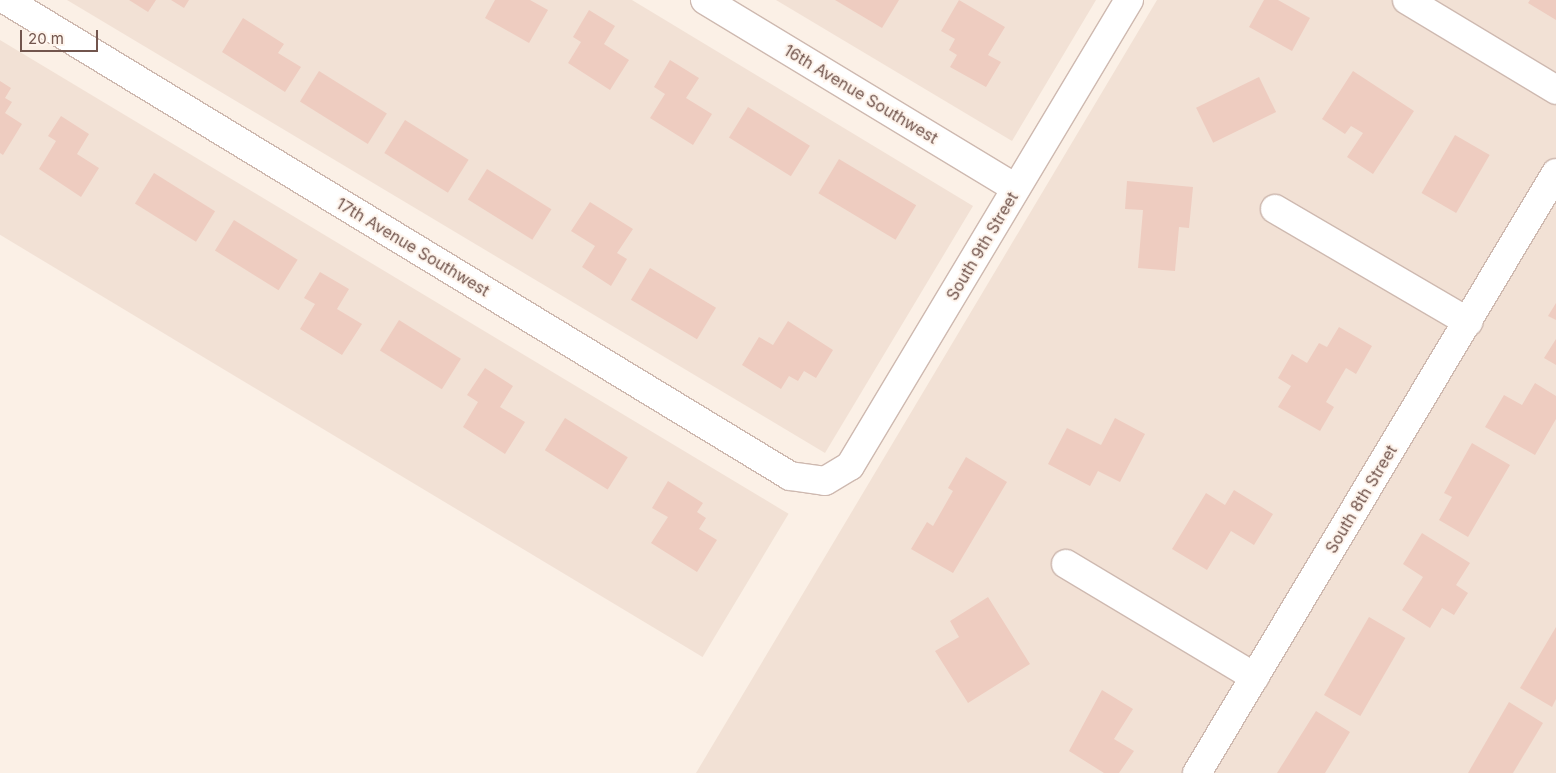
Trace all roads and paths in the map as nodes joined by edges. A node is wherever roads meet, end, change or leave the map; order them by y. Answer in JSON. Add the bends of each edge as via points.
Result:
{"nodes":[{"id":1,"x":6,"y":0,"type":"edge"},
{"id":2,"x":705,"y":0,"type":"edge"},
{"id":3,"x":1129,"y":0,"type":"edge"},
{"id":4,"x":1407,"y":0,"type":"edge"},
{"id":5,"x":1556,"y":90,"type":"edge"},
{"id":6,"x":1556,"y":173,"type":"edge"},
{"id":7,"x":1016,"y":188,"type":"junction"},
{"id":8,"x":1275,"y":208,"type":"dead end"},
{"id":9,"x":1468,"y":322,"type":"junction"},
{"id":10,"x":825,"y":480,"type":"joint"},
{"id":11,"x":1066,"y":564,"type":"dead end"},
{"id":12,"x":1255,"y":677,"type":"junction"},
{"id":13,"x":1197,"y":773,"type":"edge"}],
"edges":[{"from":1,"to":10,"type":"street","name":"17th Avenue Southwest","via":[[790,476]]},
{"from":2,"to":7,"type":"street","name":"16th Avenue Southwest"},
{"from":3,"to":7,"type":"street","name":"South 9th Street"},
{"from":4,"to":5,"type":"street"},
{"from":6,"to":9,"type":"street","name":"South 8th Street"},
{"from":7,"to":10,"type":"street","name":"South 9th Street","via":[[850,466]]},
{"from":8,"to":9,"type":"street"},
{"from":9,"to":12,"type":"street","name":"South 8th Street"},
{"from":11,"to":12,"type":"street"},
{"from":12,"to":13,"type":"street","name":"South 8th Street"}]}
